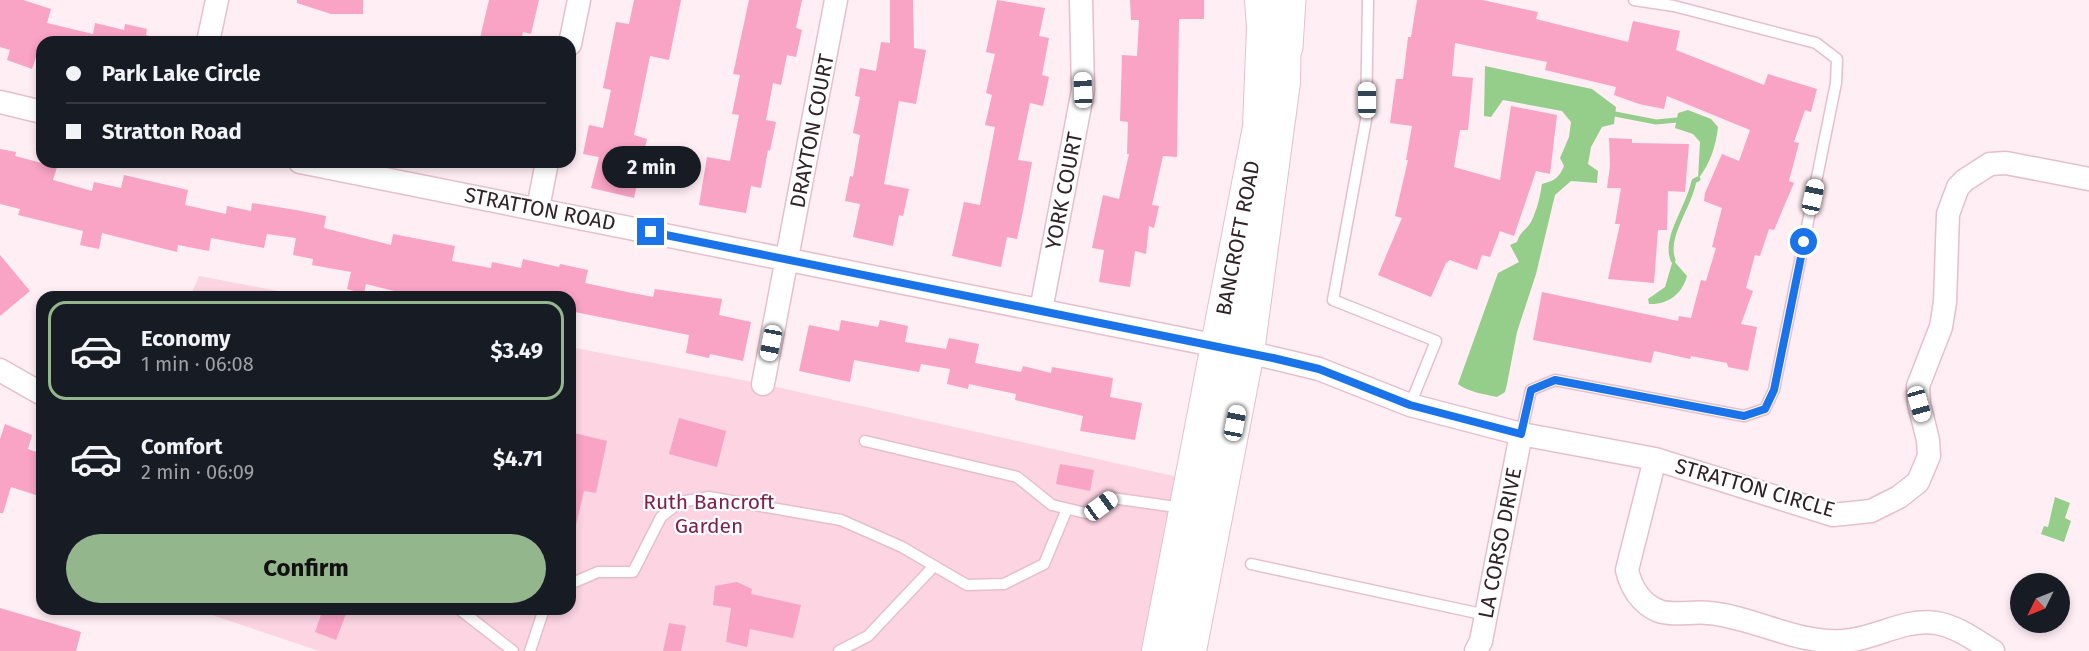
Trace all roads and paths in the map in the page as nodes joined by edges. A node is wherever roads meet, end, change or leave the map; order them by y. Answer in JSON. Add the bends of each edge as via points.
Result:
{"nodes":[{"id":1,"x":217,"y":0,"type":"edge"},
{"id":2,"x":579,"y":0,"type":"edge"},
{"id":3,"x":836,"y":0,"type":"edge"},
{"id":4,"x":1081,"y":0,"type":"edge"},
{"id":5,"x":1261,"y":0,"type":"edge"},
{"id":6,"x":1284,"y":0,"type":"edge"},
{"id":7,"x":1289,"y":0,"type":"edge"},
{"id":8,"x":1368,"y":0,"type":"edge"},
{"id":9,"x":1634,"y":0,"type":"edge"},
{"id":10,"x":209,"y":36,"type":"edge"},
{"id":11,"x":572,"y":36,"type":"edge"},
{"id":12,"x":1286,"y":47,"type":"junction"},
{"id":13,"x":0,"y":102,"type":"edge"},
{"id":14,"x":36,"y":111,"type":"edge"},
{"id":15,"x":331,"y":168,"type":"edge"},
{"id":16,"x":546,"y":168,"type":"edge"},
{"id":17,"x":2089,"y":179,"type":"edge"},
{"id":18,"x":538,"y":208,"type":"junction"},
{"id":19,"x":787,"y":261,"type":"junction"},
{"id":20,"x":1041,"y":310,"type":"junction"},
{"id":21,"x":1218,"y":346,"type":"junction"},
{"id":22,"x":1248,"y":352,"type":"junction"},
{"id":23,"x":0,"y":370,"type":"edge"},
{"id":24,"x":763,"y":384,"type":"dead end"},
{"id":25,"x":36,"y":391,"type":"edge"},
{"id":26,"x":1410,"y":405,"type":"junction"},
{"id":27,"x":1521,"y":434,"type":"junction"},
{"id":28,"x":865,"y":441,"type":"dead end"},
{"id":29,"x":1655,"y":459,"type":"junction"},
{"id":30,"x":1067,"y":508,"type":"junction"},
{"id":31,"x":1186,"y":509,"type":"junction"},
{"id":32,"x":1251,"y":564,"type":"dead end"},
{"id":33,"x":934,"y":566,"type":"junction"},
{"id":34,"x":576,"y":581,"type":"edge"},
{"id":35,"x":467,"y":615,"type":"edge"},
{"id":36,"x":542,"y":615,"type":"edge"},
{"id":37,"x":1486,"y":615,"type":"junction"},
{"id":38,"x":513,"y":651,"type":"edge"},
{"id":39,"x":530,"y":651,"type":"edge"},
{"id":40,"x":839,"y":651,"type":"edge"},
{"id":41,"x":1158,"y":651,"type":"edge"},
{"id":42,"x":1190,"y":651,"type":"edge"},
{"id":43,"x":1476,"y":651,"type":"edge"},
{"id":44,"x":1993,"y":651,"type":"edge"}],
"edges":[{"from":1,"to":10,"type":"street"},
{"from":2,"to":11,"type":"street"},
{"from":3,"to":19,"type":"street","name":"DRAYTON COURT"},
{"from":4,"to":20,"type":"street","name":"YORK COURT","via":[[1083,90]]},
{"from":5,"to":21,"type":"main road","name":"BANCROFT ROAD","via":[[1259,126]]},
{"from":6,"to":12,"type":"main road","name":"BANCROFT ROAD"},
{"from":7,"to":12,"type":"highway"},
{"from":8,"to":26,"type":"lane","via":[[1366,120],[1333,300],[1436,341]]},
{"from":9,"to":27,"type":"lane","via":[[1674,6],[1816,43],[1837,59],[1836,83],[1774,390],[1765,409],[1744,416],[1555,380],[1531,390]]},
{"from":12,"to":22,"type":"main road","name":"BANCROFT ROAD"},
{"from":13,"to":14,"type":"street"},
{"from":15,"to":18,"type":"street","name":"STRATTON ROAD"},
{"from":16,"to":18,"type":"street"},
{"from":17,"to":29,"type":"street","name":"STRATTON CIRCLE","via":[[2006,163],[1990,164],[1958,187],[1948,214],[1941,327],[1918,386],[1929,456],[1918,482],[1899,497],[1871,511],[1833,515]]},
{"from":18,"to":19,"type":"street","name":"STRATTON ROAD"},
{"from":19,"to":20,"type":"street","name":"STRATTON ROAD"},
{"from":19,"to":24,"type":"street","name":"DRAYTON COURT"},
{"from":20,"to":21,"type":"street","name":"STRATTON ROAD"},
{"from":21,"to":22,"type":"street","name":"STRATTON ROAD"},
{"from":21,"to":31,"type":"main road","name":"BANCROFT ROAD"},
{"from":22,"to":26,"type":"street","name":"STRATTON ROAD","via":[[1319,369]]},
{"from":22,"to":42,"type":"main road","name":"BANCROFT ROAD"},
{"from":23,"to":25,"type":"street"},
{"from":26,"to":27,"type":"street","name":"STRATTON ROAD"},
{"from":27,"to":29,"type":"street","name":"STRATTON ROAD"},
{"from":27,"to":37,"type":"street","name":"LA CORSO DRIVE"},
{"from":28,"to":30,"type":"lane","via":[[1017,477],[1052,505]]},
{"from":29,"to":44,"type":"street","name":"STRATTON CIRCLE","via":[[1627,570],[1629,581],[1649,606],[1661,612],[1710,613],[1749,620],[1825,641],[1845,641],[1905,625],[1935,623],[1967,635]]},
{"from":30,"to":31,"type":"lane","via":[[1090,514],[1112,498]]},
{"from":30,"to":33,"type":"lane","via":[[1044,564],[1004,584],[967,585]]},
{"from":31,"to":41,"type":"main road","name":"BANCROFT ROAD"},
{"from":32,"to":37,"type":"lane"},
{"from":33,"to":34,"type":"lane","via":[[841,520],[709,496],[680,502],[661,517],[633,573],[598,572]]},
{"from":33,"to":40,"type":"lane","via":[[868,636]]},
{"from":35,"to":38,"type":"lane"},
{"from":36,"to":39,"type":"lane"},
{"from":37,"to":43,"type":"street","name":"LA CORSO DRIVE"}]}
